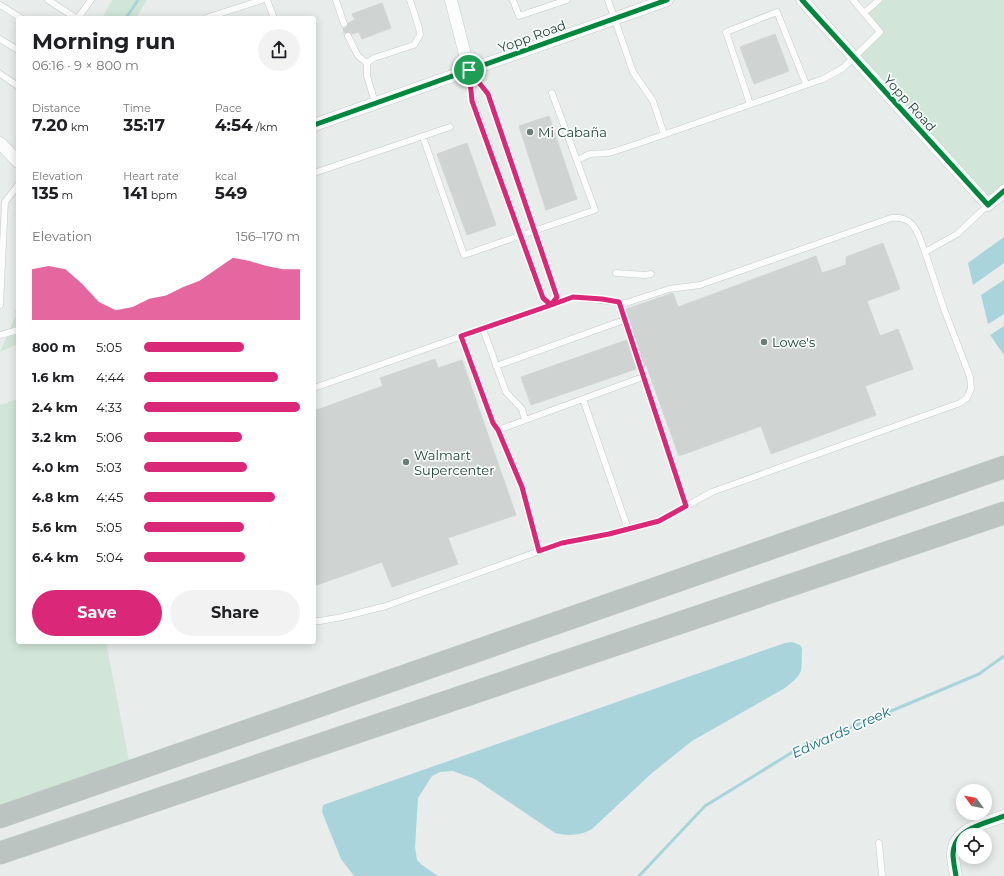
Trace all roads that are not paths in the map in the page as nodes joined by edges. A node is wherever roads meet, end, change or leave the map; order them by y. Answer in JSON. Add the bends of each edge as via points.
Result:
{"nodes":[{"id":1,"x":48,"y":0,"type":"edge"},
{"id":2,"x":91,"y":0,"type":"edge"},
{"id":3,"x":262,"y":0,"type":"edge"},
{"id":4,"x":267,"y":0,"type":"edge"},
{"id":5,"x":336,"y":0,"type":"edge"},
{"id":6,"x":410,"y":0,"type":"edge"},
{"id":7,"x":451,"y":0,"type":"edge"},
{"id":8,"x":513,"y":0,"type":"edge"},
{"id":9,"x":567,"y":0,"type":"edge"},
{"id":10,"x":608,"y":0,"type":"edge"},
{"id":11,"x":667,"y":0,"type":"edge"},
{"id":12,"x":802,"y":0,"type":"edge"},
{"id":13,"x":853,"y":0,"type":"edge"},
{"id":14,"x":878,"y":0,"type":"edge"},
{"id":15,"x":0,"y":5,"type":"edge"},
{"id":16,"x":864,"y":13,"type":"junction"},
{"id":17,"x":18,"y":16,"type":"edge"},
{"id":18,"x":74,"y":16,"type":"edge"},
{"id":19,"x":79,"y":16,"type":"edge"},
{"id":20,"x":212,"y":16,"type":"edge"},
{"id":21,"x":273,"y":16,"type":"edge"},
{"id":22,"x":615,"y":18,"type":"junction"},
{"id":23,"x":344,"y":24,"type":"dead end"},
{"id":24,"x":348,"y":36,"type":"dead end"},
{"id":25,"x":0,"y":39,"type":"edge"},
{"id":26,"x":16,"y":49,"type":"edge"},
{"id":27,"x":854,"y":57,"type":"junction"},
{"id":28,"x":367,"y":63,"type":"junction"},
{"id":29,"x":469,"y":70,"type":"junction"},
{"id":30,"x":0,"y":74,"type":"edge"},
{"id":31,"x":806,"y":84,"type":"junction"},
{"id":32,"x":16,"y":85,"type":"edge"},
{"id":33,"x":552,"y":93,"type":"dead end"},
{"id":34,"x":375,"y":103,"type":"junction"},
{"id":35,"x":750,"y":104,"type":"junction"},
{"id":36,"x":316,"y":124,"type":"edge"},
{"id":37,"x":450,"y":127,"type":"dead end"},
{"id":38,"x":664,"y":134,"type":"junction"},
{"id":39,"x":423,"y":137,"type":"junction"},
{"id":40,"x":0,"y":144,"type":"edge"},
{"id":41,"x":16,"y":160,"type":"edge"},
{"id":42,"x":577,"y":160,"type":"junction"},
{"id":43,"x":316,"y":172,"type":"edge"},
{"id":44,"x":16,"y":187,"type":"edge"},
{"id":45,"x":1004,"y":191,"type":"edge"},
{"id":46,"x":3,"y":200,"type":"edge"},
{"id":47,"x":988,"y":205,"type":"junction"},
{"id":48,"x":534,"y":231,"type":"junction"},
{"id":49,"x":520,"y":235,"type":"junction"},
{"id":50,"x":925,"y":252,"type":"junction"},
{"id":51,"x":616,"y":273,"type":"dead end"},
{"id":52,"x":651,"y":274,"type":"dead end"},
{"id":53,"x":619,"y":302,"type":"junction"},
{"id":54,"x":0,"y":305,"type":"edge"},
{"id":55,"x":551,"y":305,"type":"junction"},
{"id":56,"x":624,"y":320,"type":"junction"},
{"id":57,"x":483,"y":329,"type":"junction"},
{"id":58,"x":16,"y":331,"type":"edge"},
{"id":59,"x":0,"y":335,"type":"edge"},
{"id":60,"x":461,"y":336,"type":"junction"},
{"id":61,"x":496,"y":366,"type":"junction"},
{"id":62,"x":643,"y":377,"type":"junction"},
{"id":63,"x":316,"y":387,"type":"edge"},
{"id":64,"x":583,"y":399,"type":"junction"},
{"id":65,"x":525,"y":420,"type":"junction"},
{"id":66,"x":498,"y":430,"type":"junction"},
{"id":67,"x":1004,"y":458,"type":"edge"},
{"id":68,"x":1004,"y":467,"type":"edge"},
{"id":69,"x":946,"y":487,"type":"junction"},
{"id":70,"x":686,"y":506,"type":"junction"},
{"id":71,"x":1004,"y":513,"type":"edge"},
{"id":72,"x":628,"y":529,"type":"junction"},
{"id":73,"x":539,"y":551,"type":"junction"},
{"id":74,"x":316,"y":621,"type":"edge"},
{"id":75,"x":1004,"y":816,"type":"edge"},
{"id":76,"x":0,"y":817,"type":"edge"},
{"id":77,"x":879,"y":843,"type":"dead end"},
{"id":78,"x":0,"y":852,"type":"edge"},
{"id":79,"x":882,"y":876,"type":"edge"},
{"id":80,"x":956,"y":876,"type":"edge"}],
"edges":[{"from":1,"to":18,"type":"lane"},
{"from":2,"to":19,"type":"lane"},
{"from":3,"to":20,"type":"lane"},
{"from":4,"to":21,"type":"lane"},
{"from":5,"to":23,"type":"lane"},
{"from":6,"to":28,"type":"lane","via":[[420,35],[414,45],[374,58]]},
{"from":7,"to":29,"type":"street"},
{"from":8,"to":9,"type":"lane","via":[[518,16]]},
{"from":10,"to":22,"type":"lane"},
{"from":11,"to":22,"type":"street","name":"Yopp Road"},
{"from":12,"to":27,"type":"street","name":"Yopp Road"},
{"from":13,"to":16,"type":"lane"},
{"from":14,"to":16,"type":"lane"},
{"from":15,"to":17,"type":"lane"},
{"from":16,"to":27,"type":"lane","via":[[880,32]]},
{"from":22,"to":29,"type":"street","name":"Yopp Road"},
{"from":22,"to":38,"type":"lane","via":[[634,72],[653,101]]},
{"from":24,"to":28,"type":"lane","via":[[358,56]]},
{"from":25,"to":26,"type":"lane"},
{"from":27,"to":31,"type":"lane","via":[[843,68],[823,79]]},
{"from":27,"to":47,"type":"street","name":"Yopp Road"},
{"from":28,"to":34,"type":"lane","via":[[367,76]]},
{"from":29,"to":34,"type":"street","name":"Yopp Road"},
{"from":29,"to":48,"type":"lane","via":[[488,94]]},
{"from":29,"to":49,"type":"lane","via":[[472,101]]},
{"from":30,"to":32,"type":"lane"},
{"from":31,"to":35,"type":"lane"},
{"from":31,"to":35,"type":"lane","via":[[777,12],[726,32]]},
{"from":33,"to":42,"type":"lane"},
{"from":34,"to":36,"type":"street","name":"Yopp Road"},
{"from":35,"to":38,"type":"lane"},
{"from":37,"to":39,"type":"lane"},
{"from":38,"to":42,"type":"lane","via":[[609,153],[590,154]]},
{"from":39,"to":43,"type":"lane"},
{"from":39,"to":49,"type":"lane","via":[[464,255]]},
{"from":40,"to":41,"type":"street"},
{"from":42,"to":48,"type":"lane","via":[[595,210]]},
{"from":44,"to":46,"type":"lane"},
{"from":45,"to":47,"type":"street"},
{"from":46,"to":54,"type":"lane"},
{"from":47,"to":50,"type":"lane","via":[[957,234]]},
{"from":48,"to":49,"type":"lane"},
{"from":48,"to":55,"type":"lane","via":[[557,297]]},
{"from":49,"to":55,"type":"lane","via":[[543,298]]},
{"from":50,"to":53,"type":"lane","via":[[912,223],[899,217],[891,218],[700,285],[674,288],[636,301]]},
{"from":50,"to":70,"type":"lane","via":[[970,377],[971,389],[967,398],[936,412],[712,492]]},
{"from":51,"to":52,"type":"lane","via":[[645,276]]},
{"from":53,"to":55,"type":"lane","via":[[573,297]]},
{"from":53,"to":56,"type":"lane"},
{"from":55,"to":57,"type":"lane"},
{"from":56,"to":61,"type":"lane"},
{"from":56,"to":62,"type":"lane"},
{"from":57,"to":60,"type":"lane"},
{"from":57,"to":61,"type":"lane"},
{"from":58,"to":59,"type":"lane"},
{"from":60,"to":63,"type":"lane"},
{"from":60,"to":66,"type":"lane","via":[[493,423]]},
{"from":61,"to":65,"type":"lane","via":[[506,392],[522,409]]},
{"from":62,"to":64,"type":"lane"},
{"from":62,"to":70,"type":"lane"},
{"from":64,"to":65,"type":"lane"},
{"from":64,"to":72,"type":"lane"},
{"from":65,"to":66,"type":"lane"},
{"from":66,"to":73,"type":"lane","via":[[522,487]]},
{"from":67,"to":69,"type":"highway"},
{"from":68,"to":69,"type":"highway"},
{"from":69,"to":76,"type":"highway"},
{"from":70,"to":72,"type":"lane","via":[[659,521]]},
{"from":71,"to":78,"type":"highway"},
{"from":72,"to":73,"type":"lane","via":[[562,543]]},
{"from":73,"to":74,"type":"lane","via":[[386,606]]},
{"from":75,"to":80,"type":"street","via":[[968,830],[957,838],[953,854]]},
{"from":77,"to":79,"type":"lane"}]}
